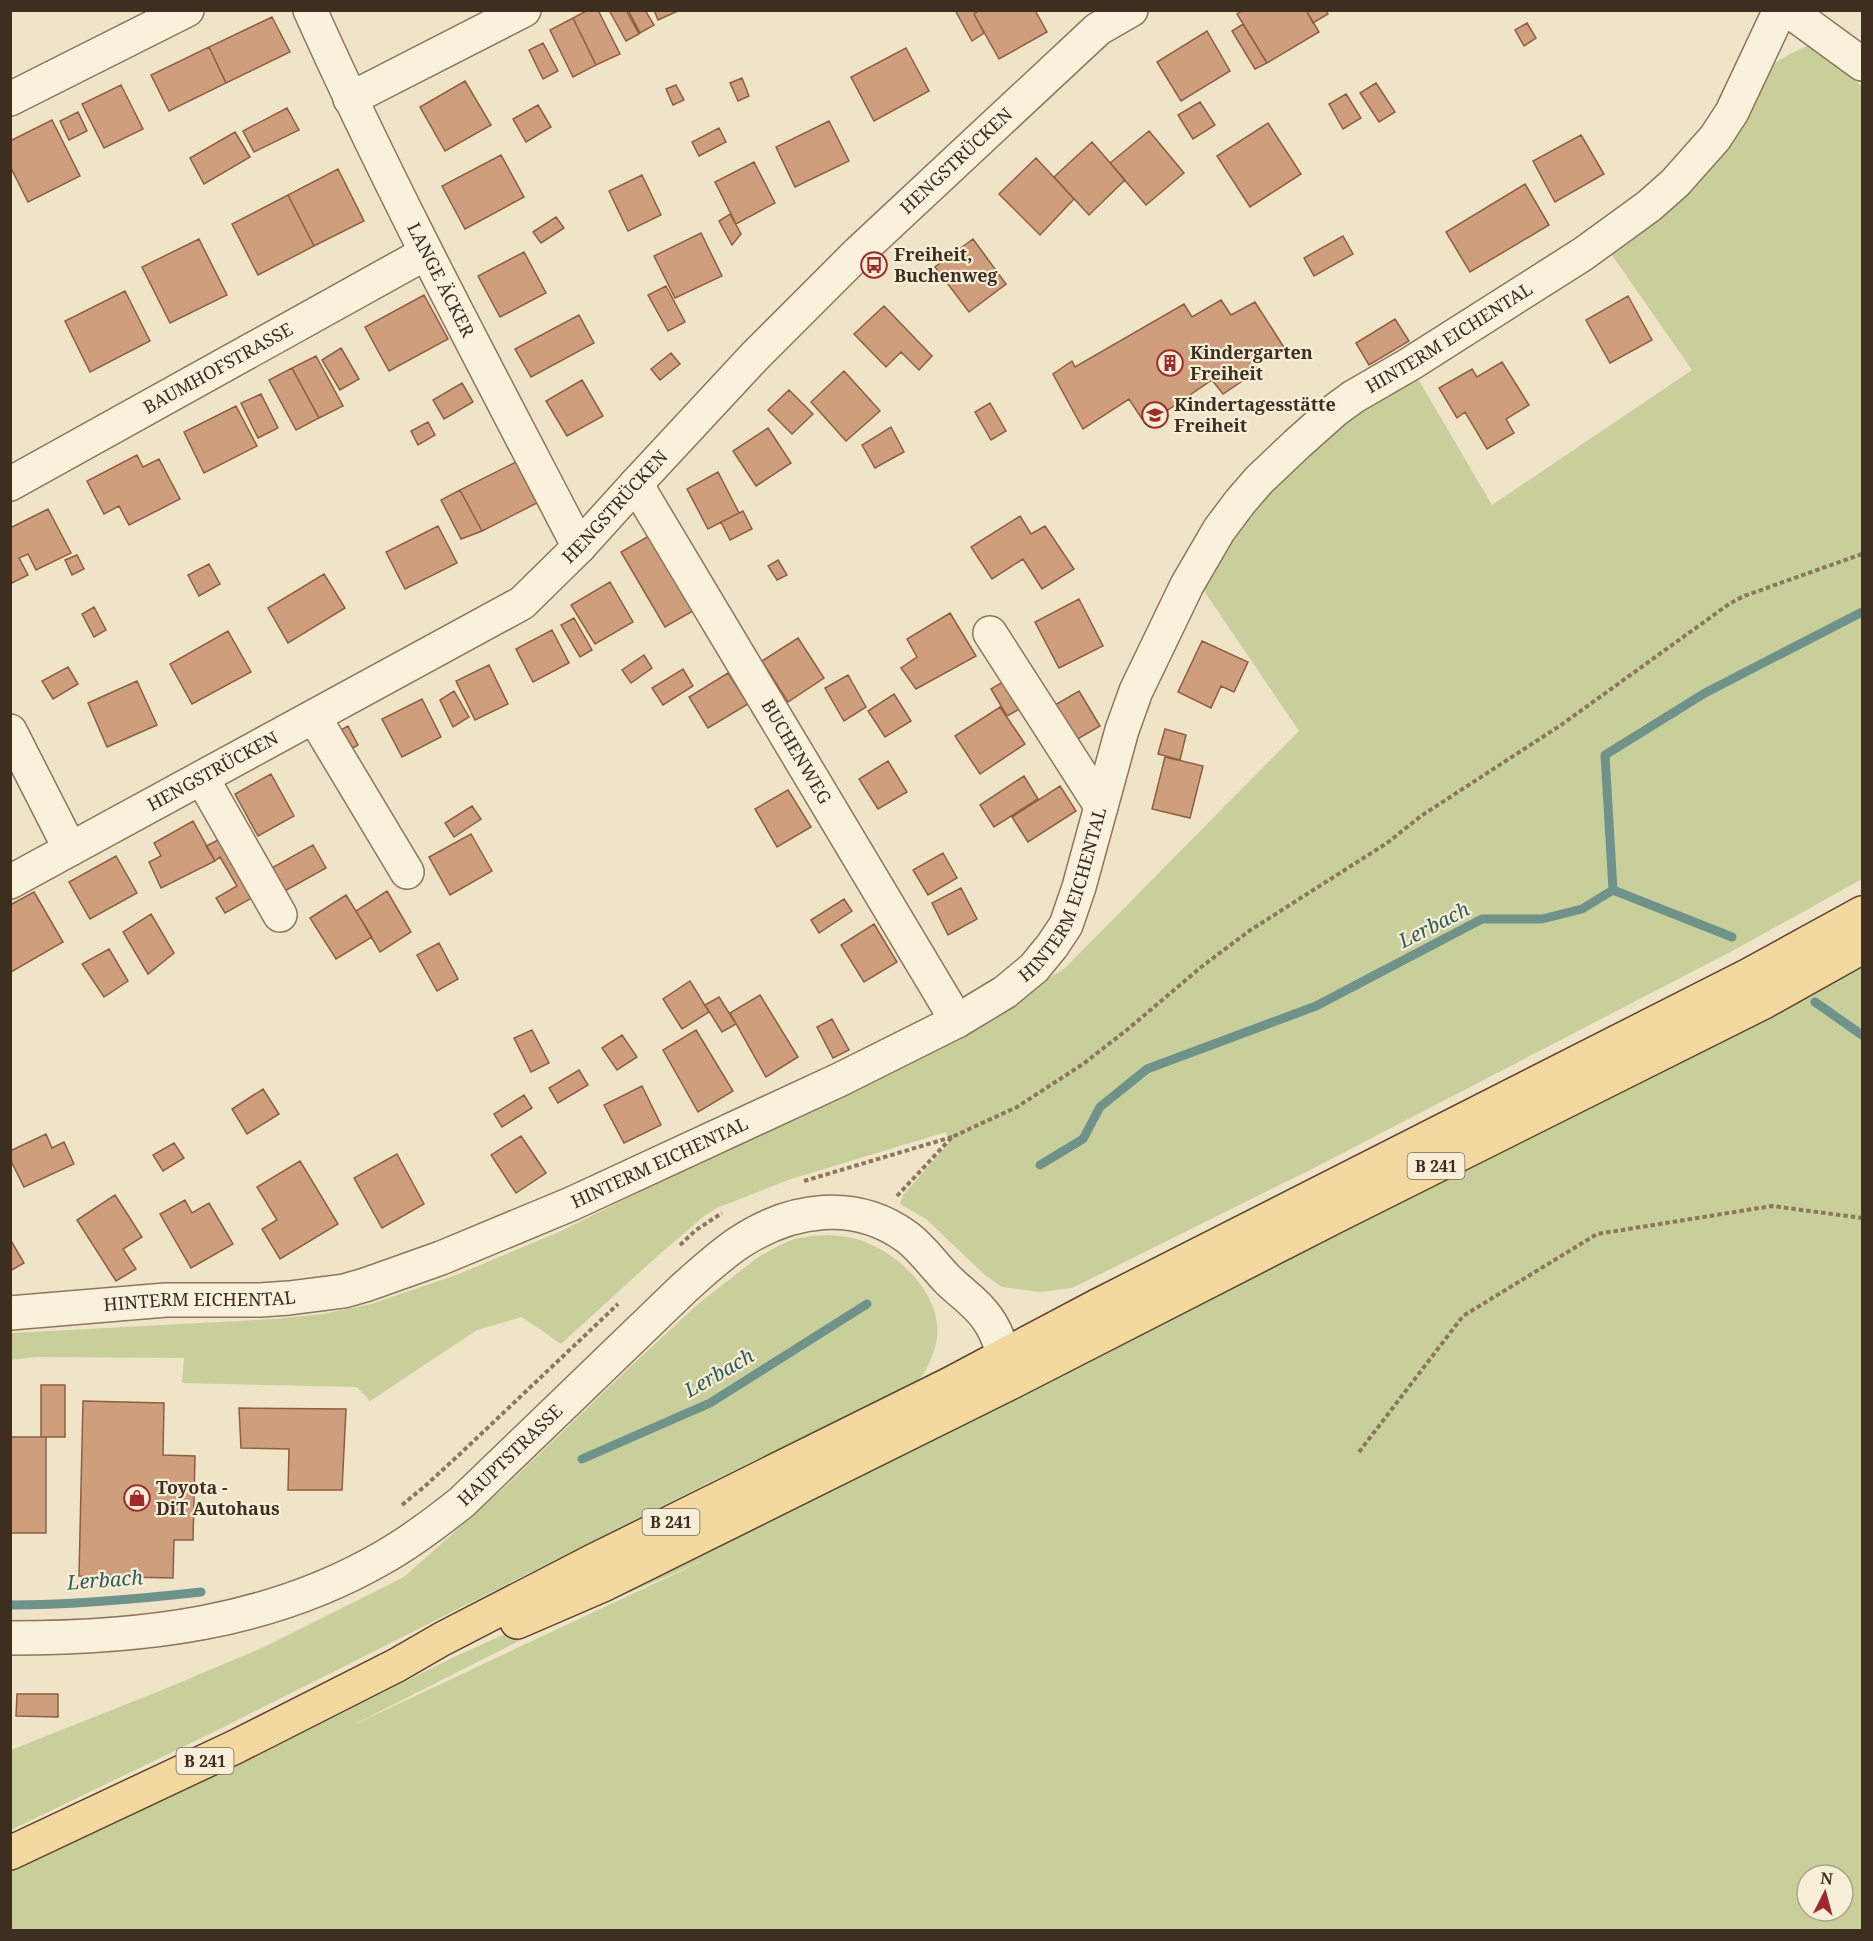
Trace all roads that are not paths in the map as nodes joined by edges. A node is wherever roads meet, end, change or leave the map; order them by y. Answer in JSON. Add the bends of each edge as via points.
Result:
{"nodes":[{"id":1,"x":187,"y":10,"type":"edge"},
{"id":2,"x":310,"y":10,"type":"edge"},
{"id":3,"x":524,"y":10,"type":"edge"},
{"id":4,"x":1131,"y":10,"type":"edge"},
{"id":5,"x":1780,"y":10,"type":"edge"},
{"id":6,"x":1788,"y":10,"type":"edge"},
{"id":7,"x":1863,"y":64,"type":"edge"},
{"id":8,"x":10,"y":99,"type":"edge"},
{"id":9,"x":350,"y":99,"type":"junction"},
{"id":10,"x":426,"y":252,"type":"junction"},
{"id":11,"x":10,"y":484,"type":"edge"},
{"id":12,"x":636,"y":484,"type":"junction"},
{"id":13,"x":579,"y":547,"type":"junction"},
{"id":14,"x":990,"y":633,"type":"dead end"},
{"id":15,"x":314,"y":717,"type":"junction"},
{"id":16,"x":10,"y":731,"type":"edge"},
{"id":17,"x":202,"y":778,"type":"junction"},
{"id":18,"x":1101,"y":806,"type":"junction"},
{"id":19,"x":70,"y":849,"type":"junction"},
{"id":20,"x":407,"y":872,"type":"dead end"},
{"id":21,"x":10,"y":882,"type":"edge"},
{"id":22,"x":1863,"y":913,"type":"edge"},
{"id":23,"x":280,"y":915,"type":"dead end"},
{"id":24,"x":1863,"y":947,"type":"edge"},
{"id":25,"x":957,"y":1021,"type":"junction"},
{"id":26,"x":10,"y":1313,"type":"edge"},
{"id":27,"x":1000,"y":1368,"type":"junction"},
{"id":28,"x":10,"y":1638,"type":"edge"},
{"id":29,"x":10,"y":1853,"type":"edge"}],
"edges":[{"from":1,"to":8,"type":"street"},
{"from":2,"to":9,"type":"street","name":"LANGE ÄCKER"},
{"from":3,"to":9,"type":"street"},
{"from":4,"to":12,"type":"street","name":"HENGSTRÜCKEN","via":[[1098,29],[858,253]]},
{"from":5,"to":18,"type":"street","name":"HINTERM EICHENTAL","via":[[1732,112],[1715,138],[1675,183],[1583,254],[1353,397],[1297,444],[1240,502],[1187,585],[1147,664],[1122,730]]},
{"from":6,"to":7,"type":"street"},
{"from":9,"to":10,"type":"street","name":"LANGE ÄCKER"},
{"from":10,"to":11,"type":"street","name":"BAUMHOFSTRASSE"},
{"from":10,"to":13,"type":"street","name":"LANGE ÄCKER"},
{"from":12,"to":13,"type":"street","name":"HENGSTRÜCKEN"},
{"from":12,"to":25,"type":"street","name":"BUCHENWEG"},
{"from":13,"to":15,"type":"street","name":"HENGSTRÜCKEN","via":[[522,603]]},
{"from":14,"to":18,"type":"street"},
{"from":15,"to":17,"type":"street","name":"HENGSTRÜCKEN"},
{"from":15,"to":20,"type":"street"},
{"from":16,"to":19,"type":"street"},
{"from":17,"to":19,"type":"street","name":"HENGSTRÜCKEN"},
{"from":17,"to":23,"type":"street"},
{"from":18,"to":25,"type":"street","name":"HINTERM EICHENTAL","via":[[1062,932],[1020,981]]},
{"from":19,"to":21,"type":"street","name":"HENGSTRÜCKEN"},
{"from":22,"to":27,"type":"main road","number":"B 241"},
{"from":24,"to":27,"type":"main road","number":"B 241","via":[[1762,1003],[1338,1215]]},
{"from":25,"to":26,"type":"street","name":"HINTERM EICHENTAL","via":[[571,1204],[365,1285],[289,1298],[166,1300]]},
{"from":27,"to":28,"type":"street","name":"HAUPTSTRASSE","via":[[987,1318],[908,1238],[855,1213],[835,1211],[787,1220],[741,1242],[684,1288],[462,1502],[406,1544],[355,1573],[296,1598],[205,1624],[97,1636]]},
{"from":27,"to":29,"type":"main road","number":"B 241","via":[[605,1584],[449,1652],[398,1665]]}]}
